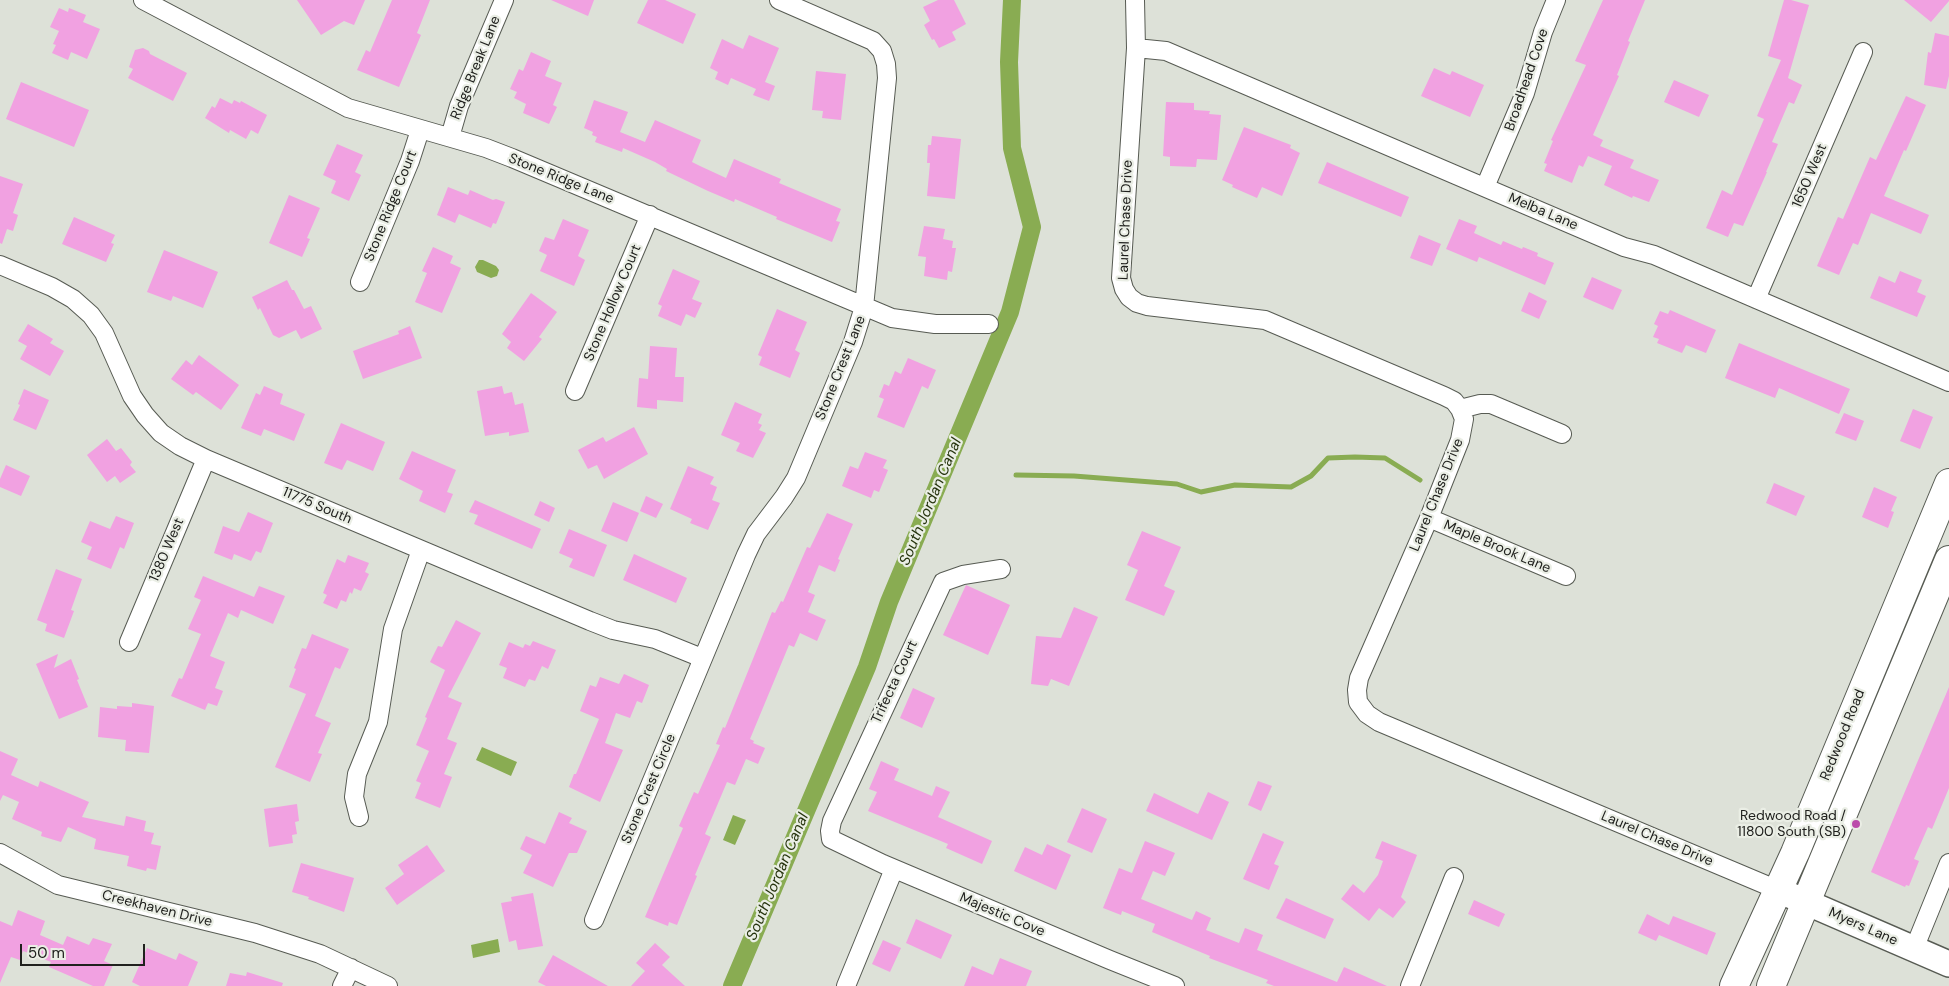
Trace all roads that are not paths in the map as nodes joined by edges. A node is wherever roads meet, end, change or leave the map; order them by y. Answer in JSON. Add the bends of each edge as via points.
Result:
{"nodes":[{"id":1,"x":143,"y":0,"type":"edge"},
{"id":2,"x":504,"y":0,"type":"edge"},
{"id":3,"x":779,"y":0,"type":"edge"},
{"id":4,"x":1135,"y":0,"type":"edge"},
{"id":5,"x":1556,"y":0,"type":"edge"},
{"id":6,"x":1136,"y":48,"type":"junction"},
{"id":7,"x":1863,"y":52,"type":"dead end"},
{"id":8,"x":420,"y":130,"type":"junction"},
{"id":9,"x":450,"y":137,"type":"junction"},
{"id":10,"x":1485,"y":187,"type":"junction"},
{"id":11,"x":650,"y":215,"type":"junction"},
{"id":12,"x":0,"y":265,"type":"edge"},
{"id":13,"x":360,"y":282,"type":"dead end"},
{"id":14,"x":1756,"y":299,"type":"junction"},
{"id":15,"x":864,"y":307,"type":"junction"},
{"id":16,"x":989,"y":324,"type":"dead end"},
{"id":17,"x":1949,"y":382,"type":"edge"},
{"id":18,"x":575,"y":391,"type":"dead end"},
{"id":19,"x":1460,"y":409,"type":"junction"},
{"id":20,"x":1562,"y":434,"type":"dead end"},
{"id":21,"x":206,"y":458,"type":"junction"},
{"id":22,"x":1949,"y":483,"type":"edge"},
{"id":23,"x":1429,"y":518,"type":"junction"},
{"id":24,"x":421,"y":550,"type":"junction"},
{"id":25,"x":1002,"y":569,"type":"dead end"},
{"id":26,"x":1566,"y":576,"type":"dead end"},
{"id":27,"x":1946,"y":578,"type":"edge"},
{"id":28,"x":129,"y":642,"type":"dead end"},
{"id":29,"x":702,"y":658,"type":"junction"},
{"id":30,"x":359,"y":818,"type":"dead end"},
{"id":31,"x":831,"y":839,"type":"joint"},
{"id":32,"x":0,"y":853,"type":"edge"},
{"id":33,"x":1949,"y":863,"type":"edge"},
{"id":34,"x":894,"y":868,"type":"junction"},
{"id":35,"x":1454,"y":877,"type":"dead end"},
{"id":36,"x":1778,"y":890,"type":"junction"},
{"id":37,"x":1806,"y":902,"type":"junction"},
{"id":38,"x":594,"y":920,"type":"dead end"},
{"id":39,"x":1914,"y":949,"type":"junction"},
{"id":40,"x":1949,"y":964,"type":"edge"},
{"id":41,"x":351,"y":968,"type":"junction"},
{"id":42,"x":342,"y":986,"type":"edge"},
{"id":43,"x":388,"y":986,"type":"edge"},
{"id":44,"x":846,"y":986,"type":"edge"},
{"id":45,"x":1175,"y":986,"type":"edge"},
{"id":46,"x":1410,"y":986,"type":"edge"},
{"id":47,"x":1734,"y":986,"type":"edge"},
{"id":48,"x":1771,"y":986,"type":"edge"}],
"edges":[{"from":1,"to":8,"type":"street","name":"Stone Ridge Lane","via":[[348,108]]},
{"from":2,"to":9,"type":"street","name":"Ridge Break Lane","via":[[459,106]]},
{"from":3,"to":15,"type":"street","name":"Stone Crest Lane","via":[[873,41],[882,51],[886,64]]},
{"from":4,"to":6,"type":"street","name":"Laurel Chase Drive"},
{"from":5,"to":10,"type":"street","name":"Broadhead Cove","via":[[1525,93]]},
{"from":6,"to":10,"type":"street","name":"Melba Lane","via":[[1166,51]]},
{"from":6,"to":19,"type":"street","name":"Laurel Chase Drive","via":[[1121,278],[1130,297],[1147,306],[1265,320],[1444,396]]},
{"from":7,"to":14,"type":"street","name":"1650 West"},
{"from":8,"to":9,"type":"street","name":"Stone Ridge Lane"},
{"from":8,"to":13,"type":"street","name":"Stone Ridge Court"},
{"from":9,"to":11,"type":"street","name":"Stone Ridge Lane","via":[[512,158]]},
{"from":10,"to":14,"type":"street","name":"Melba Lane"},
{"from":11,"to":15,"type":"street","name":"Stone Ridge Lane"},
{"from":11,"to":18,"type":"street","name":"Stone Hollow Court"},
{"from":12,"to":21,"type":"street","name":"11775 South","via":[[73,299],[104,333],[132,396],[145,415],[161,433]]},
{"from":14,"to":17,"type":"street","name":"Melba Lane"},
{"from":15,"to":16,"type":"street","name":"Stone Ridge Lane","via":[[913,322]]},
{"from":15,"to":29,"type":"street","name":"Stone Crest Lane","via":[[853,342],[796,478],[756,534]]},
{"from":19,"to":20,"type":"street","via":[[1491,404]]},
{"from":19,"to":23,"type":"street","name":"Laurel Chase Drive","via":[[1464,419],[1463,430]]},
{"from":21,"to":24,"type":"street","name":"11775 South"},
{"from":21,"to":28,"type":"street","name":"1380 West"},
{"from":22,"to":36,"type":"main road","name":"Redwood Road"},
{"from":23,"to":26,"type":"street","name":"Maple Brook Lane"},
{"from":23,"to":36,"type":"street","name":"Laurel Chase Drive","via":[[1359,678],[1358,702],[1367,714],[1388,726]]},
{"from":24,"to":29,"type":"street","name":"11775 South","via":[[613,630],[655,638]]},
{"from":24,"to":30,"type":"street","via":[[393,629],[378,722],[357,774],[354,797]]},
{"from":25,"to":31,"type":"street","name":"Trifecta Court","via":[[943,582],[832,821]]},
{"from":27,"to":37,"type":"main road"},
{"from":29,"to":38,"type":"street","name":"Stone Crest Circle"},
{"from":31,"to":34,"type":"street","name":"Majestic Cove"},
{"from":32,"to":41,"type":"street","name":"Creekhaven Drive","via":[[58,885],[255,934],[320,954]]},
{"from":33,"to":39,"type":"street"},
{"from":34,"to":44,"type":"street"},
{"from":34,"to":45,"type":"street","name":"Majestic Cove"},
{"from":35,"to":46,"type":"street"},
{"from":36,"to":37,"type":"main road","name":"Myers Lane"},
{"from":36,"to":47,"type":"main road","name":"Redwood Road"},
{"from":37,"to":39,"type":"main road","name":"Myers Lane"},
{"from":37,"to":48,"type":"main road"},
{"from":39,"to":40,"type":"main road","name":"Myers Lane"},
{"from":41,"to":42,"type":"street"},
{"from":41,"to":43,"type":"street","name":"Creekhaven Drive"}]}
